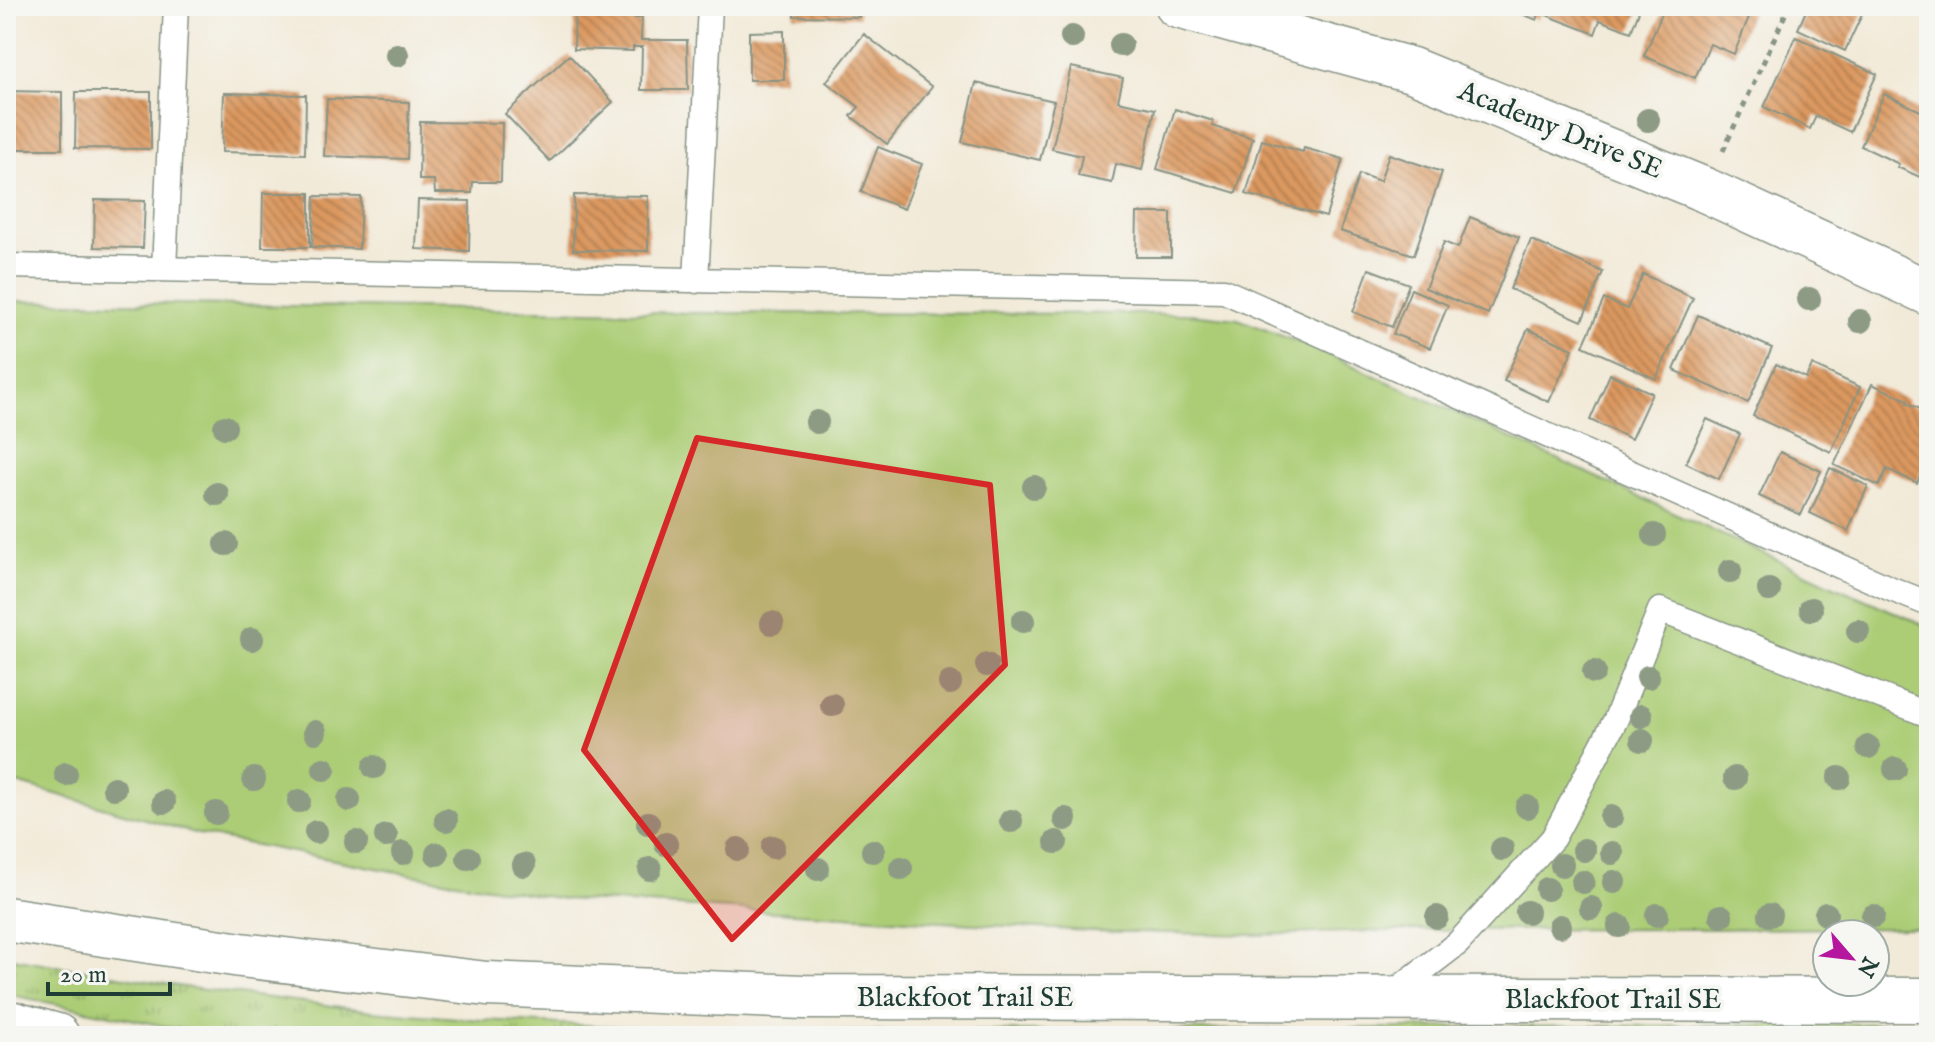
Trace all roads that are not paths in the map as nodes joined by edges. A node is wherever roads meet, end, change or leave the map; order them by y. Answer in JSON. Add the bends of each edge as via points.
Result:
{"nodes":[{"id":1,"x":176,"y":6,"type":"edge"},
{"id":2,"x":710,"y":6,"type":"edge"},
{"id":3,"x":1178,"y":6,"type":"edge"},
{"id":4,"x":6,"y":266,"type":"edge"},
{"id":5,"x":164,"y":269,"type":"junction"},
{"id":6,"x":696,"y":281,"type":"junction"},
{"id":7,"x":1929,"y":293,"type":"edge"},
{"id":8,"x":1929,"y":604,"type":"edge"},
{"id":9,"x":1929,"y":715,"type":"edge"},
{"id":10,"x":6,"y":919,"type":"edge"},
{"id":11,"x":1385,"y":999,"type":"junction"},
{"id":12,"x":1929,"y":1000,"type":"edge"},
{"id":13,"x":6,"y":1022,"type":"edge"},
{"id":14,"x":57,"y":1036,"type":"edge"}],
"edges":[{"from":1,"to":5,"type":"lane"},
{"from":2,"to":6,"type":"lane"},
{"from":3,"to":7,"type":"main road","name":"Academy Drive SE","via":[[1412,70],[1705,190]]},
{"from":4,"to":5,"type":"lane"},
{"from":5,"to":6,"type":"lane"},
{"from":6,"to":8,"type":"lane","via":[[1224,291]]},
{"from":9,"to":11,"type":"lane","via":[[1660,610],[1616,719],[1553,838],[1458,943]]},
{"from":10,"to":11,"type":"main road","name":"Blackfoot Trail SE","via":[[241,955],[487,984],[804,997]]},
{"from":11,"to":12,"type":"main road","name":"Blackfoot Trail SE"},
{"from":13,"to":14,"type":"main road"}]}
